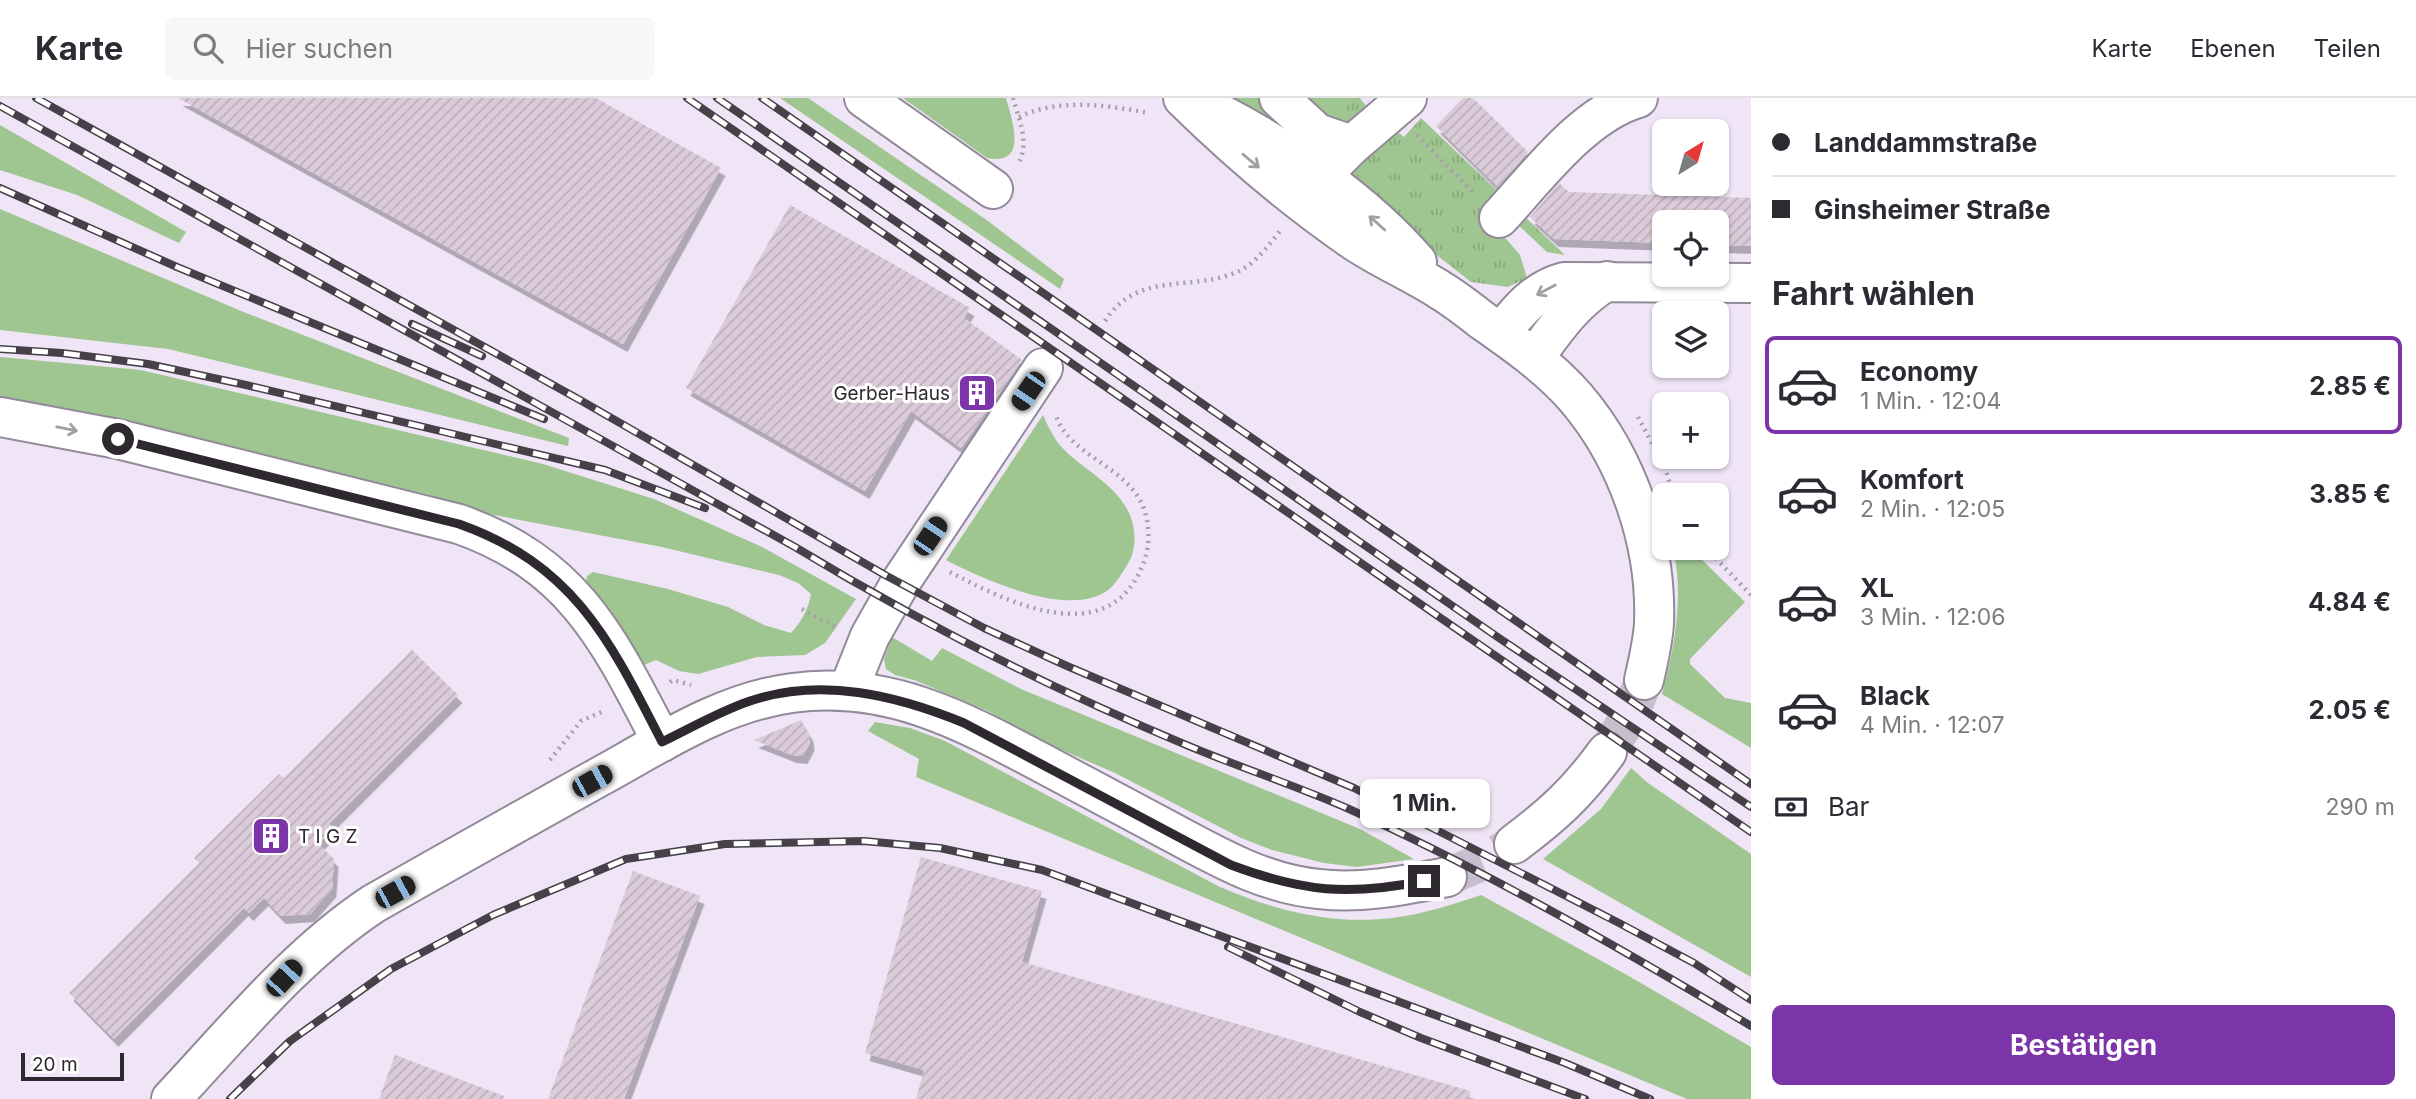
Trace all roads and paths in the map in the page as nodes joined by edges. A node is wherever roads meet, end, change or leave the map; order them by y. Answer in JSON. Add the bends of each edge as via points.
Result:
{"nodes":[{"id":1,"x":864,"y":98,"type":"edge"},
{"id":2,"x":1013,"y":98,"type":"edge"},
{"id":3,"x":1279,"y":98,"type":"edge"},
{"id":4,"x":1638,"y":98,"type":"edge"},
{"id":5,"x":1177,"y":104,"type":"edge"},
{"id":6,"x":1399,"y":104,"type":"edge"},
{"id":7,"x":1019,"y":117,"type":"junction"},
{"id":8,"x":993,"y":188,"type":"joint"},
{"id":9,"x":1499,"y":218,"type":"joint"},
{"id":10,"x":1282,"y":228,"type":"dead end"},
{"id":11,"x":1607,"y":281,"type":"junction"},
{"id":12,"x":1751,"y":283,"type":"edge"},
{"id":13,"x":1105,"y":321,"type":"dead end"},
{"id":14,"x":1501,"y":333,"type":"junction"},
{"id":15,"x":1534,"y":358,"type":"junction"},
{"id":16,"x":1043,"y":368,"type":"dead end"},
{"id":17,"x":1054,"y":410,"type":"dead end"},
{"id":18,"x":0,"y":417,"type":"edge"},
{"id":19,"x":917,"y":555,"type":"junction"},
{"id":20,"x":1717,"y":560,"type":"edge"},
{"id":21,"x":1751,"y":595,"type":"edge"},
{"id":22,"x":802,"y":609,"type":"dead end"},
{"id":23,"x":836,"y":627,"type":"dead end"},
{"id":24,"x":1643,"y":680,"type":"tunnel mouth"},
{"id":25,"x":848,"y":691,"type":"junction"},
{"id":26,"x":662,"y":742,"type":"junction"},
{"id":27,"x":1607,"y":752,"type":"tunnel mouth"},
{"id":28,"x":1514,"y":844,"type":"tunnel mouth"},
{"id":29,"x":1447,"y":877,"type":"tunnel mouth"},
{"id":30,"x":171,"y":1099,"type":"edge"}],
"edges":[{"from":1,"to":8,"type":"main road"},
{"from":2,"to":7,"type":"path"},
{"from":3,"to":6,"type":"main road","via":[[1340,158]]},
{"from":4,"to":9,"type":"main road","via":[[1594,121]]},
{"from":5,"to":7,"type":"path","via":[[1078,101],[1048,104]]},
{"from":5,"to":14,"type":"main road","via":[[1322,217]]},
{"from":6,"to":9,"type":"path"},
{"from":7,"to":8,"type":"path","via":[[1023,156],[1016,169]]},
{"from":10,"to":13,"type":"path","via":[[1251,264],[1237,272],[1151,288],[1126,298]]},
{"from":11,"to":12,"type":"main road"},
{"from":11,"to":14,"type":"main road","one_way":true,"via":[[1550,286],[1521,308]]},
{"from":11,"to":15,"type":"main road","via":[[1572,307]]},
{"from":14,"to":15,"type":"main road"},
{"from":15,"to":24,"type":"main road","via":[[1590,415],[1622,469],[1635,502],[1653,587],[1654,625]]},
{"from":16,"to":19,"type":"main road"},
{"from":17,"to":19,"type":"path","via":[[1064,430],[1123,479],[1142,505],[1149,543],[1146,559],[1123,596],[1085,614],[1045,610],[988,592]]},
{"from":18,"to":26,"type":"main road","one_way":true,"via":[[118,439],[483,532],[541,566],[572,595],[626,671]]},
{"from":19,"to":25,"type":"main road","via":[[870,636]]},
{"from":20,"to":21,"type":"path"},
{"from":22,"to":23,"type":"path"},
{"from":25,"to":26,"type":"main road","via":[[791,693],[750,701]]},
{"from":25,"to":29,"type":"main road","via":[[905,701],[964,723],[1231,865],[1272,880],[1318,890],[1366,890]]},
{"from":26,"to":30,"type":"main road","via":[[341,925],[303,958]]},
{"from":27,"to":28,"type":"main road","via":[[1578,790]]}]}
